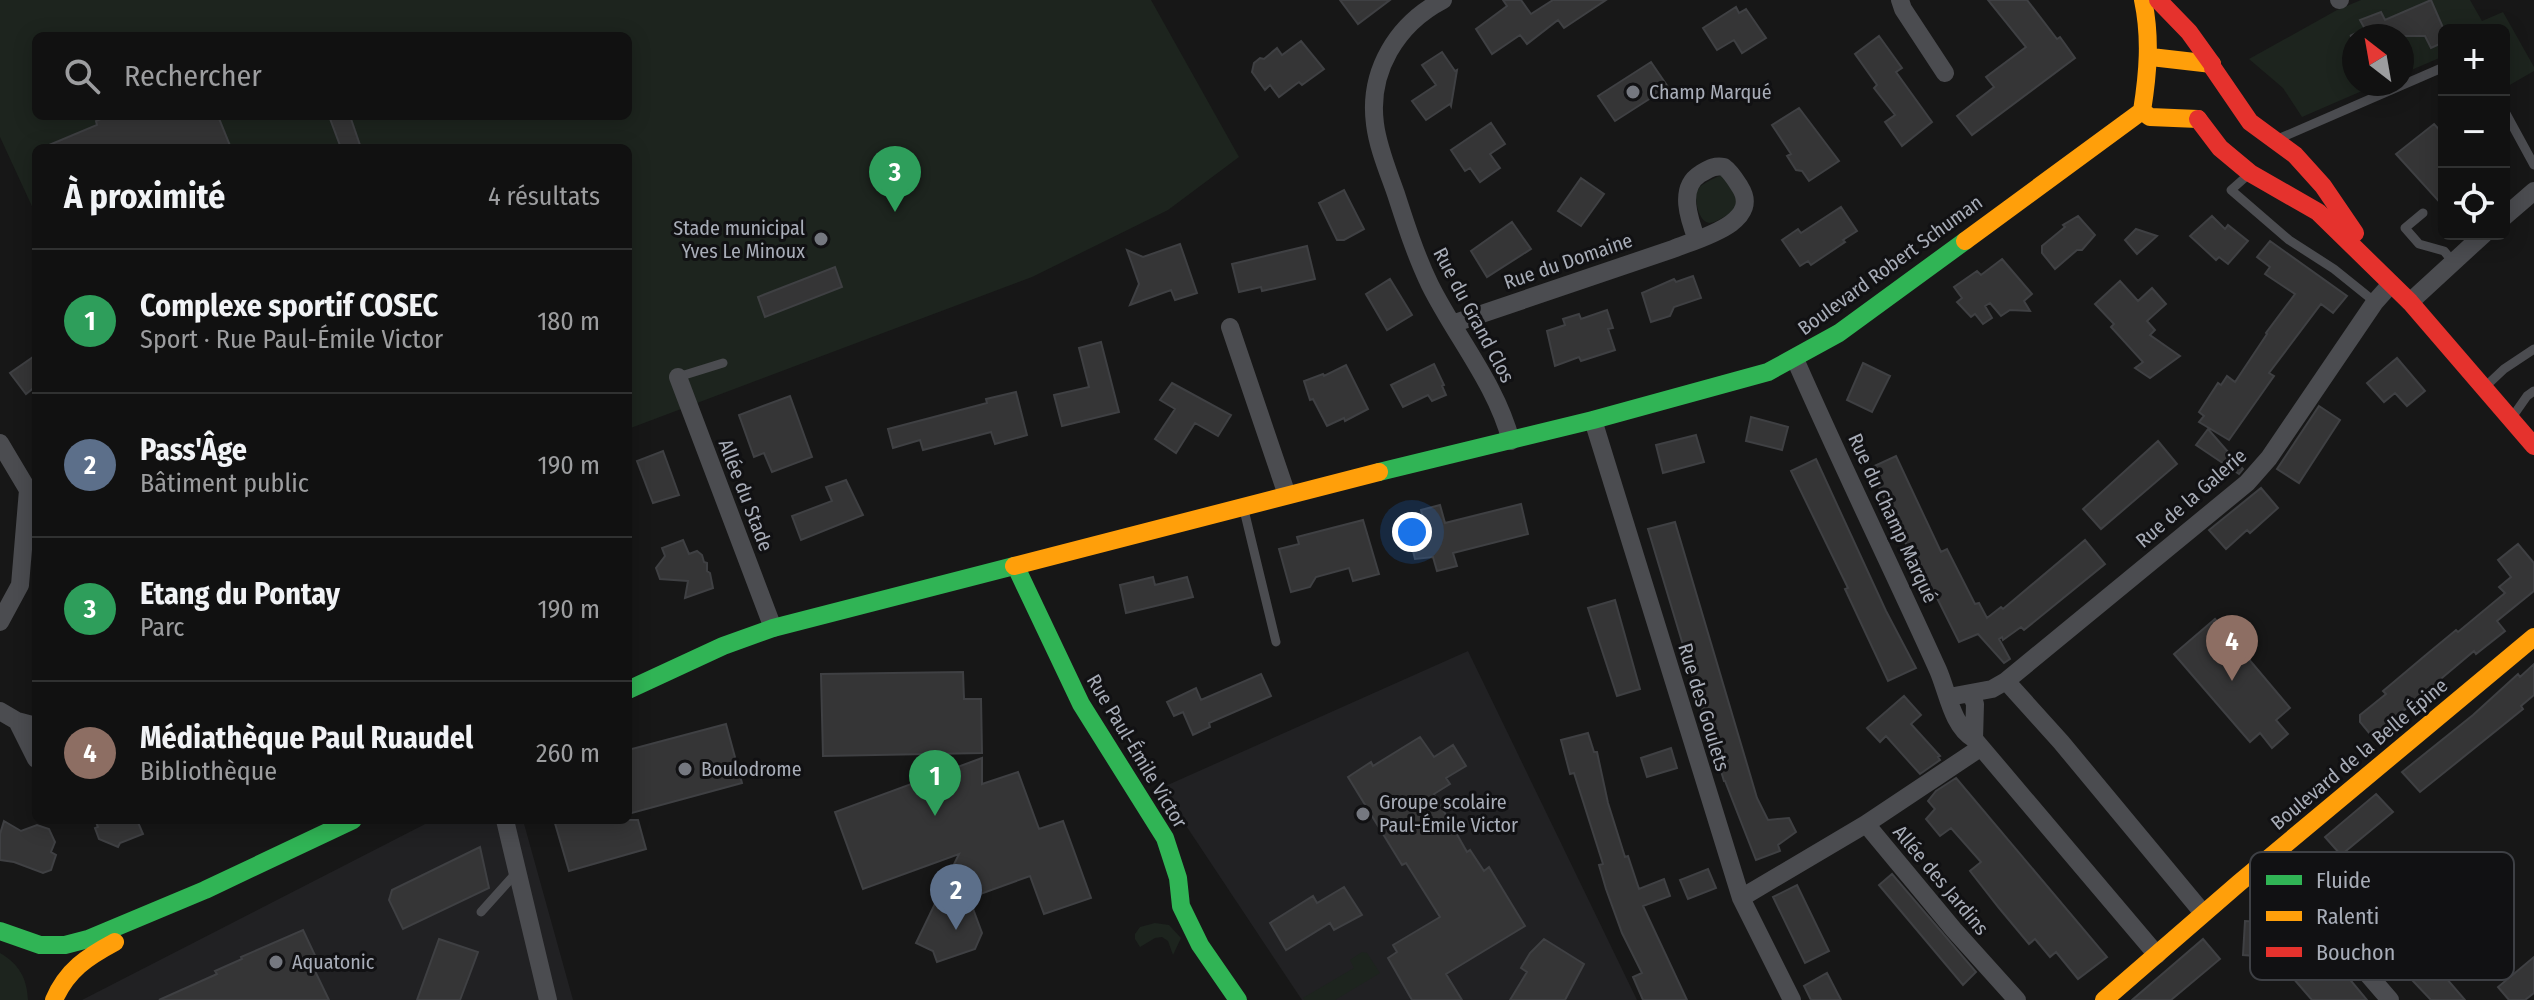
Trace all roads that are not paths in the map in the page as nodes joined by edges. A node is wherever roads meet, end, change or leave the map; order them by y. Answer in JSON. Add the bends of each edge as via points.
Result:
{"nodes":[{"id":1,"x":1443,"y":0,"type":"edge"},
{"id":2,"x":1900,"y":0,"type":"edge"},
{"id":3,"x":2143,"y":0,"type":"edge"},
{"id":4,"x":2158,"y":0,"type":"edge"},
{"id":5,"x":2151,"y":57,"type":"junction"},
{"id":6,"x":2212,"y":66,"type":"junction"},
{"id":7,"x":2438,"y":70,"type":"edge"},
{"id":8,"x":1945,"y":73,"type":"dead end"},
{"id":9,"x":2202,"y":106,"type":"junction"},
{"id":10,"x":2142,"y":111,"type":"junction"},
{"id":11,"x":2510,"y":121,"type":"edge"},
{"id":12,"x":2275,"y":140,"type":"junction"},
{"id":13,"x":2534,"y":165,"type":"edge"},
{"id":14,"x":2250,"y":173,"type":"junction"},
{"id":15,"x":2534,"y":191,"type":"edge"},
{"id":16,"x":2510,"y":212,"type":"edge"},
{"id":17,"x":2423,"y":213,"type":"dead end"},
{"id":18,"x":1697,"y":240,"type":"dead end"},
{"id":19,"x":2478,"y":240,"type":"edge"},
{"id":20,"x":2454,"y":263,"type":"junction"},
{"id":21,"x":2389,"y":282,"type":"junction"},
{"id":22,"x":2375,"y":302,"type":"junction"},
{"id":23,"x":2410,"y":302,"type":"junction"},
{"id":24,"x":1452,"y":324,"type":"junction"},
{"id":25,"x":1230,"y":327,"type":"dead end"},
{"id":26,"x":2534,"y":349,"type":"edge"},
{"id":27,"x":1795,"y":359,"type":"junction"},
{"id":28,"x":723,"y":363,"type":"dead end"},
{"id":29,"x":678,"y":377,"type":"joint"},
{"id":30,"x":2484,"y":387,"type":"junction"},
{"id":31,"x":2534,"y":391,"type":"edge"},
{"id":32,"x":2512,"y":419,"type":"junction"},
{"id":33,"x":1593,"y":420,"type":"junction"},
{"id":34,"x":1511,"y":441,"type":"junction"},
{"id":35,"x":0,"y":443,"type":"edge"},
{"id":36,"x":2534,"y":446,"type":"edge"},
{"id":37,"x":1287,"y":495,"type":"junction"},
{"id":38,"x":1242,"y":506,"type":"junction"},
{"id":39,"x":1016,"y":567,"type":"junction"},
{"id":40,"x":0,"y":622,"type":"edge"},
{"id":41,"x":773,"y":628,"type":"junction"},
{"id":42,"x":2534,"y":637,"type":"edge"},
{"id":43,"x":1276,"y":642,"type":"dead end"},
{"id":44,"x":2006,"y":681,"type":"junction"},
{"id":45,"x":632,"y":688,"type":"edge"},
{"id":46,"x":1971,"y":694,"type":"junction"},
{"id":47,"x":1949,"y":697,"type":"junction"},
{"id":48,"x":0,"y":711,"type":"edge"},
{"id":49,"x":17,"y":721,"type":"junction"},
{"id":50,"x":32,"y":725,"type":"edge"},
{"id":51,"x":1977,"y":743,"type":"junction"},
{"id":52,"x":32,"y":751,"type":"edge"},
{"id":53,"x":345,"y":824,"type":"edge"},
{"id":54,"x":506,"y":824,"type":"edge"},
{"id":55,"x":1866,"y":824,"type":"junction"},
{"id":56,"x":2276,"y":852,"type":"edge"},
{"id":57,"x":517,"y":872,"type":"junction"},
{"id":58,"x":2250,"y":874,"type":"edge"},
{"id":59,"x":205,"y":890,"type":"junction"},
{"id":60,"x":1741,"y":898,"type":"junction"},
{"id":61,"x":481,"y":912,"type":"dead end"},
{"id":62,"x":2203,"y":913,"type":"junction"},
{"id":63,"x":0,"y":931,"type":"edge"},
{"id":64,"x":2157,"y":955,"type":"junction"},
{"id":65,"x":51,"y":972,"type":"edge"},
{"id":66,"x":2373,"y":980,"type":"edge"},
{"id":67,"x":548,"y":1000,"type":"edge"},
{"id":68,"x":1238,"y":1000,"type":"edge"},
{"id":69,"x":1792,"y":1000,"type":"edge"},
{"id":70,"x":2017,"y":1000,"type":"edge"},
{"id":71,"x":2104,"y":1000,"type":"edge"},
{"id":72,"x":2390,"y":1000,"type":"edge"}],
"edges":[{"from":1,"to":24,"type":"street","name":"Rue du Grand Clos","via":[[1415,19],[1390,48],[1376,85],[1375,122],[1413,246]]},
{"from":2,"to":8,"type":"street"},
{"from":3,"to":5,"type":"street"},
{"from":4,"to":6,"type":"street"},
{"from":5,"to":6,"type":"street"},
{"from":5,"to":10,"type":"street"},
{"from":6,"to":9,"type":"street"},
{"from":6,"to":12,"type":"street","via":[[2250,122]]},
{"from":7,"to":12,"type":"lane"},
{"from":9,"to":10,"type":"street","via":[[2150,117]]},
{"from":9,"to":14,"type":"street","via":[[2220,148]]},
{"from":10,"to":27,"type":"street","name":"Boulevard Robert Schuman","via":[[1839,333]]},
{"from":11,"to":13,"type":"lane"},
{"from":12,"to":21,"type":"street","via":[[2323,186]]},
{"from":14,"to":21,"type":"street","via":[[2318,212]]},
{"from":14,"to":22,"type":"lane","via":[[2231,190]]},
{"from":15,"to":16,"type":"street"},
{"from":17,"to":20,"type":"lane","via":[[2405,228],[2419,244],[2444,251]]},
{"from":18,"to":24,"type":"street","name":"Rue du Domaine"},
{"from":19,"to":20,"type":"street"},
{"from":20,"to":23,"type":"street"},
{"from":21,"to":22,"type":"street","name":"Rue de la Galerie"},
{"from":21,"to":23,"type":"street"},
{"from":22,"to":44,"type":"street","name":"Rue de la Galerie","via":[[2247,483]]},
{"from":23,"to":30,"type":"street"},
{"from":24,"to":34,"type":"street","name":"Rue du Grand Clos","via":[[1503,413]]},
{"from":25,"to":37,"type":"street"},
{"from":26,"to":30,"type":"lane"},
{"from":27,"to":33,"type":"street","name":"Boulevard Robert Schuman","via":[[1768,372]]},
{"from":27,"to":47,"type":"street","name":"Rue du Champ Marqué"},
{"from":28,"to":29,"type":"lane"},
{"from":29,"to":41,"type":"street","name":"Allée du Stade"},
{"from":30,"to":32,"type":"street"},
{"from":31,"to":32,"type":"lane"},
{"from":32,"to":36,"type":"street"},
{"from":33,"to":34,"type":"street","name":"Boulevard Robert Schuman"},
{"from":33,"to":60,"type":"street","name":"Rue des Goulets"},
{"from":34,"to":37,"type":"street","name":"Boulevard Robert Schuman"},
{"from":35,"to":40,"type":"street","via":[[28,490],[20,585]]},
{"from":37,"to":38,"type":"street","name":"Boulevard Robert Schuman"},
{"from":38,"to":39,"type":"street","name":"Boulevard Robert Schuman"},
{"from":38,"to":43,"type":"lane"},
{"from":39,"to":41,"type":"street","name":"Boulevard Robert Schuman"},
{"from":39,"to":68,"type":"street","name":"Rue Paul-Émile Victor","via":[[1081,704],[1165,838],[1181,906]]},
{"from":41,"to":45,"type":"street","name":"Boulevard Robert Schuman"},
{"from":42,"to":56,"type":"street","name":"Boulevard de la Belle Épine"},
{"from":44,"to":46,"type":"street","name":"Rue de la Galerie"},
{"from":44,"to":62,"type":"street"},
{"from":46,"to":47,"type":"street"},
{"from":46,"to":51,"type":"street"},
{"from":47,"to":51,"type":"street","name":"Rue du Champ Marqué","via":[[1959,727]]},
{"from":48,"to":49,"type":"street"},
{"from":49,"to":50,"type":"street"},
{"from":49,"to":52,"type":"street"},
{"from":51,"to":55,"type":"street"},
{"from":51,"to":64,"type":"street","name":"Rue du Champ Marqué"},
{"from":53,"to":59,"type":"street"},
{"from":54,"to":57,"type":"street"},
{"from":55,"to":60,"type":"street","name":"Allée des Jardins"},
{"from":55,"to":70,"type":"street","name":"Allée des Jardins"},
{"from":57,"to":61,"type":"lane"},
{"from":57,"to":67,"type":"street"},
{"from":58,"to":62,"type":"street","name":"Boulevard de la Belle Épine"},
{"from":59,"to":65,"type":"street","via":[[74,965]]},
{"from":59,"to":65,"type":"street","via":[[65,945]]},
{"from":60,"to":69,"type":"street","name":"Rue des Goulets"},
{"from":62,"to":64,"type":"street","name":"Boulevard de la Belle Épine"},
{"from":63,"to":65,"type":"street"},
{"from":64,"to":71,"type":"street","name":"Boulevard de la Belle Épine"},
{"from":66,"to":72,"type":"street"}]}
